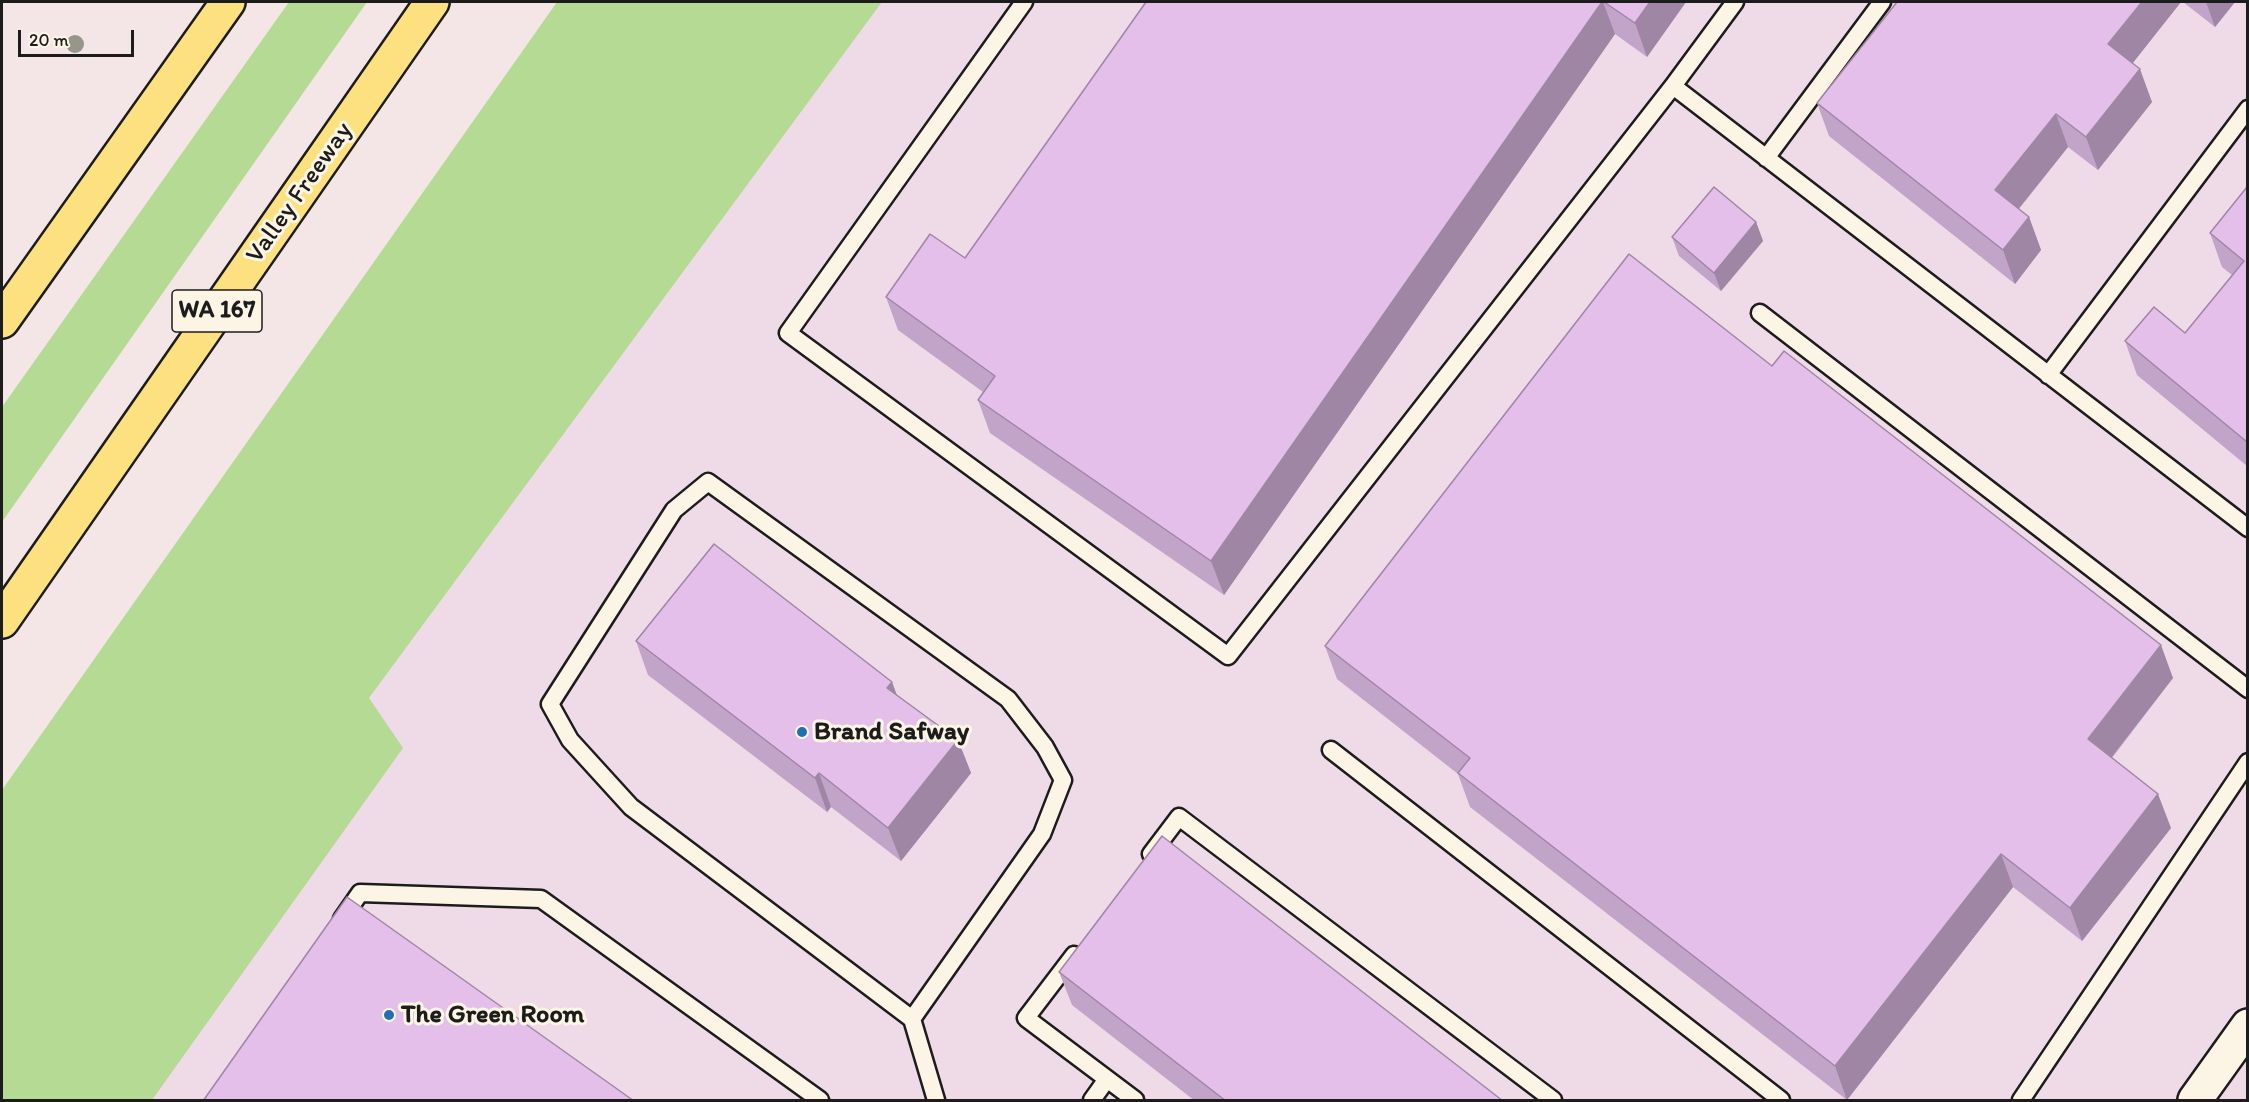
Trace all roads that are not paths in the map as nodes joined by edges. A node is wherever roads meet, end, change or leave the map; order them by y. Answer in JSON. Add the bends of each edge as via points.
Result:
{"nodes":[{"id":1,"x":228,"y":2,"type":"edge"},
{"id":2,"x":432,"y":2,"type":"edge"},
{"id":3,"x":1023,"y":2,"type":"edge"},
{"id":4,"x":1735,"y":2,"type":"edge"},
{"id":5,"x":1882,"y":2,"type":"edge"},
{"id":6,"x":1673,"y":87,"type":"junction"},
{"id":7,"x":2247,"y":109,"type":"edge"},
{"id":8,"x":1766,"y":158,"type":"junction"},
{"id":9,"x":1760,"y":314,"type":"dead end"},
{"id":10,"x":2,"y":321,"type":"edge"},
{"id":11,"x":2048,"y":375,"type":"junction"},
{"id":12,"x":2247,"y":528,"type":"edge"},
{"id":13,"x":2,"y":621,"type":"edge"},
{"id":14,"x":2247,"y":689,"type":"edge"},
{"id":15,"x":1331,"y":750,"type":"dead end"},
{"id":16,"x":2247,"y":762,"type":"edge"},
{"id":17,"x":1144,"y":863,"type":"edge"},
{"id":18,"x":333,"y":931,"type":"edge"},
{"id":19,"x":1082,"y":945,"type":"edge"},
{"id":20,"x":912,"y":1019,"type":"junction"},
{"id":21,"x":2247,"y":1026,"type":"edge"},
{"id":22,"x":1107,"y":1079,"type":"junction"},
{"id":23,"x":820,"y":1101,"type":"edge"},
{"id":24,"x":936,"y":1101,"type":"edge"},
{"id":25,"x":1092,"y":1101,"type":"edge"},
{"id":26,"x":1135,"y":1101,"type":"edge"},
{"id":27,"x":1553,"y":1101,"type":"edge"},
{"id":28,"x":1781,"y":1101,"type":"edge"},
{"id":29,"x":2021,"y":1101,"type":"edge"},
{"id":30,"x":2195,"y":1101,"type":"edge"}],
"edges":[{"from":1,"to":10,"type":"highway"},
{"from":2,"to":13,"type":"highway","name":"Valley Freeway","number":"WA 167"},
{"from":3,"to":6,"type":"lane","via":[[788,333],[1228,656]]},
{"from":4,"to":6,"type":"lane"},
{"from":5,"to":8,"type":"lane"},
{"from":6,"to":8,"type":"lane"},
{"from":7,"to":11,"type":"lane"},
{"from":8,"to":11,"type":"lane"},
{"from":9,"to":14,"type":"lane"},
{"from":11,"to":12,"type":"lane"},
{"from":15,"to":28,"type":"lane"},
{"from":16,"to":29,"type":"lane"},
{"from":17,"to":27,"type":"lane","via":[[1179,817]]},
{"from":18,"to":23,"type":"lane","via":[[360,893],[541,898]]},
{"from":19,"to":22,"type":"lane","via":[[1026,1018]]},
{"from":20,"to":20,"type":"lane","via":[[631,807],[570,740],[550,704],[674,510],[708,482],[1008,699],[1045,747],[1063,780],[1042,834]]},
{"from":20,"to":24,"type":"lane"},
{"from":21,"to":30,"type":"main road"},
{"from":22,"to":25,"type":"lane"},
{"from":22,"to":26,"type":"lane"}]}
